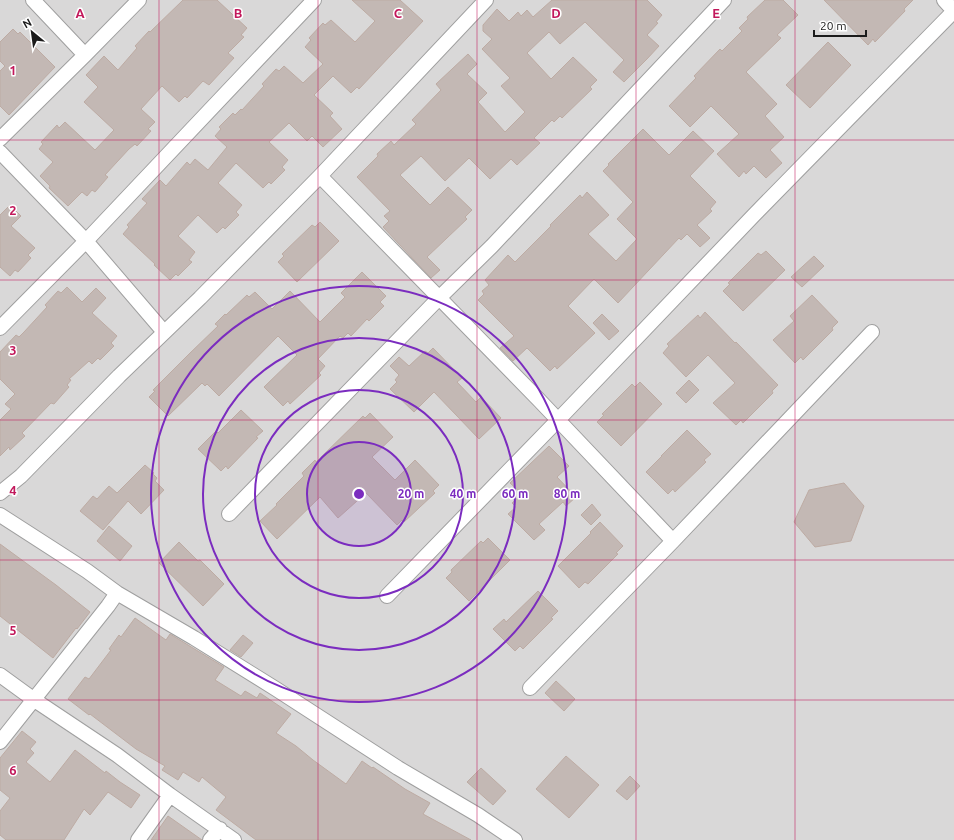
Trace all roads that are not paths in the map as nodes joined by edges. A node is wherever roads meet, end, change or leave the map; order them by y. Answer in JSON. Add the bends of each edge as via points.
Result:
{"nodes":[{"id":1,"x":33,"y":0,"type":"edge"},
{"id":2,"x":139,"y":0,"type":"edge"},
{"id":3,"x":314,"y":0,"type":"edge"},
{"id":4,"x":486,"y":0,"type":"edge"},
{"id":5,"x":724,"y":0,"type":"edge"},
{"id":6,"x":944,"y":0,"type":"edge"},
{"id":7,"x":954,"y":11,"type":"edge"},
{"id":8,"x":85,"y":55,"type":"junction"},
{"id":9,"x":0,"y":139,"type":"edge"},
{"id":10,"x":0,"y":152,"type":"edge"},
{"id":11,"x":320,"y":176,"type":"junction"},
{"id":12,"x":86,"y":241,"type":"junction"},
{"id":13,"x":439,"y":298,"type":"junction"},
{"id":14,"x":0,"y":328,"type":"edge"},
{"id":15,"x":164,"y":332,"type":"junction"},
{"id":16,"x":872,"y":332,"type":"dead end"},
{"id":17,"x":558,"y":420,"type":"junction"},
{"id":18,"x":0,"y":493,"type":"edge"},
{"id":19,"x":229,"y":514,"type":"dead end"},
{"id":20,"x":0,"y":515,"type":"edge"},
{"id":21,"x":673,"y":541,"type":"junction"},
{"id":22,"x":117,"y":593,"type":"junction"},
{"id":23,"x":387,"y":596,"type":"dead end"},
{"id":24,"x":0,"y":675,"type":"edge"},
{"id":25,"x":530,"y":688,"type":"dead end"},
{"id":26,"x":33,"y":699,"type":"junction"},
{"id":27,"x":0,"y":742,"type":"edge"},
{"id":28,"x":170,"y":795,"type":"junction"},
{"id":29,"x":220,"y":829,"type":"junction"},
{"id":30,"x":138,"y":840,"type":"edge"},
{"id":31,"x":210,"y":840,"type":"edge"},
{"id":32,"x":234,"y":840,"type":"edge"},
{"id":33,"x":515,"y":840,"type":"edge"}],
"edges":[{"from":1,"to":8,"type":"street"},
{"from":2,"to":8,"type":"street"},
{"from":3,"to":12,"type":"street"},
{"from":4,"to":11,"type":"street"},
{"from":5,"to":13,"type":"street","via":[[492,246]]},
{"from":6,"to":7,"type":"street"},
{"from":7,"to":17,"type":"street"},
{"from":8,"to":9,"type":"street"},
{"from":10,"to":12,"type":"street"},
{"from":11,"to":13,"type":"street"},
{"from":11,"to":15,"type":"street"},
{"from":12,"to":14,"type":"street"},
{"from":12,"to":15,"type":"street"},
{"from":13,"to":17,"type":"street"},
{"from":13,"to":19,"type":"street"},
{"from":15,"to":18,"type":"street","via":[[21,476]]},
{"from":16,"to":21,"type":"street"},
{"from":17,"to":21,"type":"street"},
{"from":17,"to":23,"type":"street"},
{"from":20,"to":22,"type":"street","via":[[88,571]]},
{"from":21,"to":25,"type":"street"},
{"from":22,"to":26,"type":"street"},
{"from":22,"to":33,"type":"street","via":[[200,642]]},
{"from":24,"to":26,"type":"street"},
{"from":26,"to":27,"type":"street"},
{"from":26,"to":28,"type":"street","via":[[117,755]]},
{"from":28,"to":29,"type":"street"},
{"from":28,"to":30,"type":"street"},
{"from":29,"to":31,"type":"street"},
{"from":29,"to":32,"type":"street"}]}
